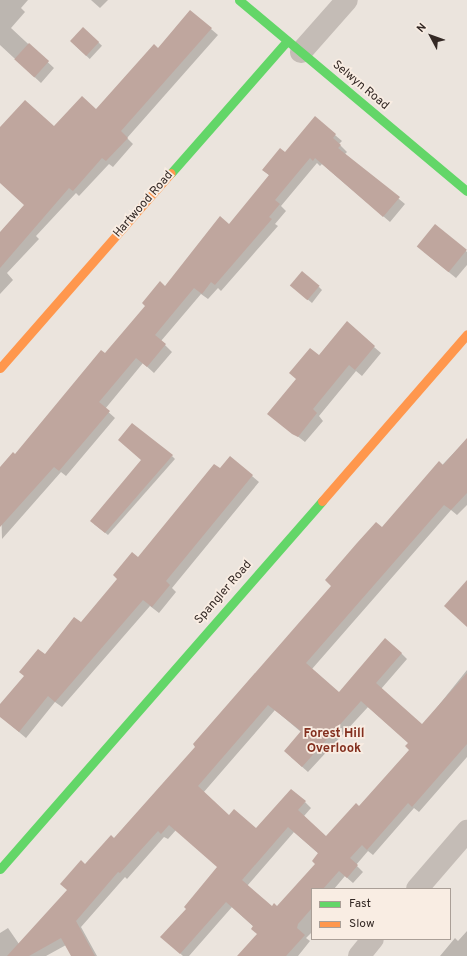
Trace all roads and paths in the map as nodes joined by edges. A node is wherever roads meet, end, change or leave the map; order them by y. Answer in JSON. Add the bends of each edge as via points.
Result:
{"nodes":[{"id":1,"x":239,"y":0,"type":"edge"},
{"id":2,"x":346,"y":0,"type":"edge"},
{"id":3,"x":294,"y":47,"type":"junction"},
{"id":4,"x":467,"y":191,"type":"edge"},
{"id":5,"x":467,"y":334,"type":"edge"},
{"id":6,"x":0,"y":368,"type":"edge"},
{"id":7,"x":467,"y":832,"type":"edge"},
{"id":8,"x":0,"y":869,"type":"edge"},
{"id":9,"x":418,"y":888,"type":"edge"},
{"id":10,"x":373,"y":940,"type":"edge"},
{"id":11,"x":359,"y":956,"type":"edge"}],
"edges":[{"from":1,"to":3,"type":"street","name":"Selwyn Road"},
{"from":2,"to":3,"type":"street","name":"Hartwood Road"},
{"from":3,"to":4,"type":"street","name":"Selwyn Road"},
{"from":3,"to":6,"type":"street","name":"Hartwood Road"},
{"from":5,"to":8,"type":"street","name":"Spangler Road"},
{"from":7,"to":9,"type":"street"},
{"from":10,"to":11,"type":"street"}]}
